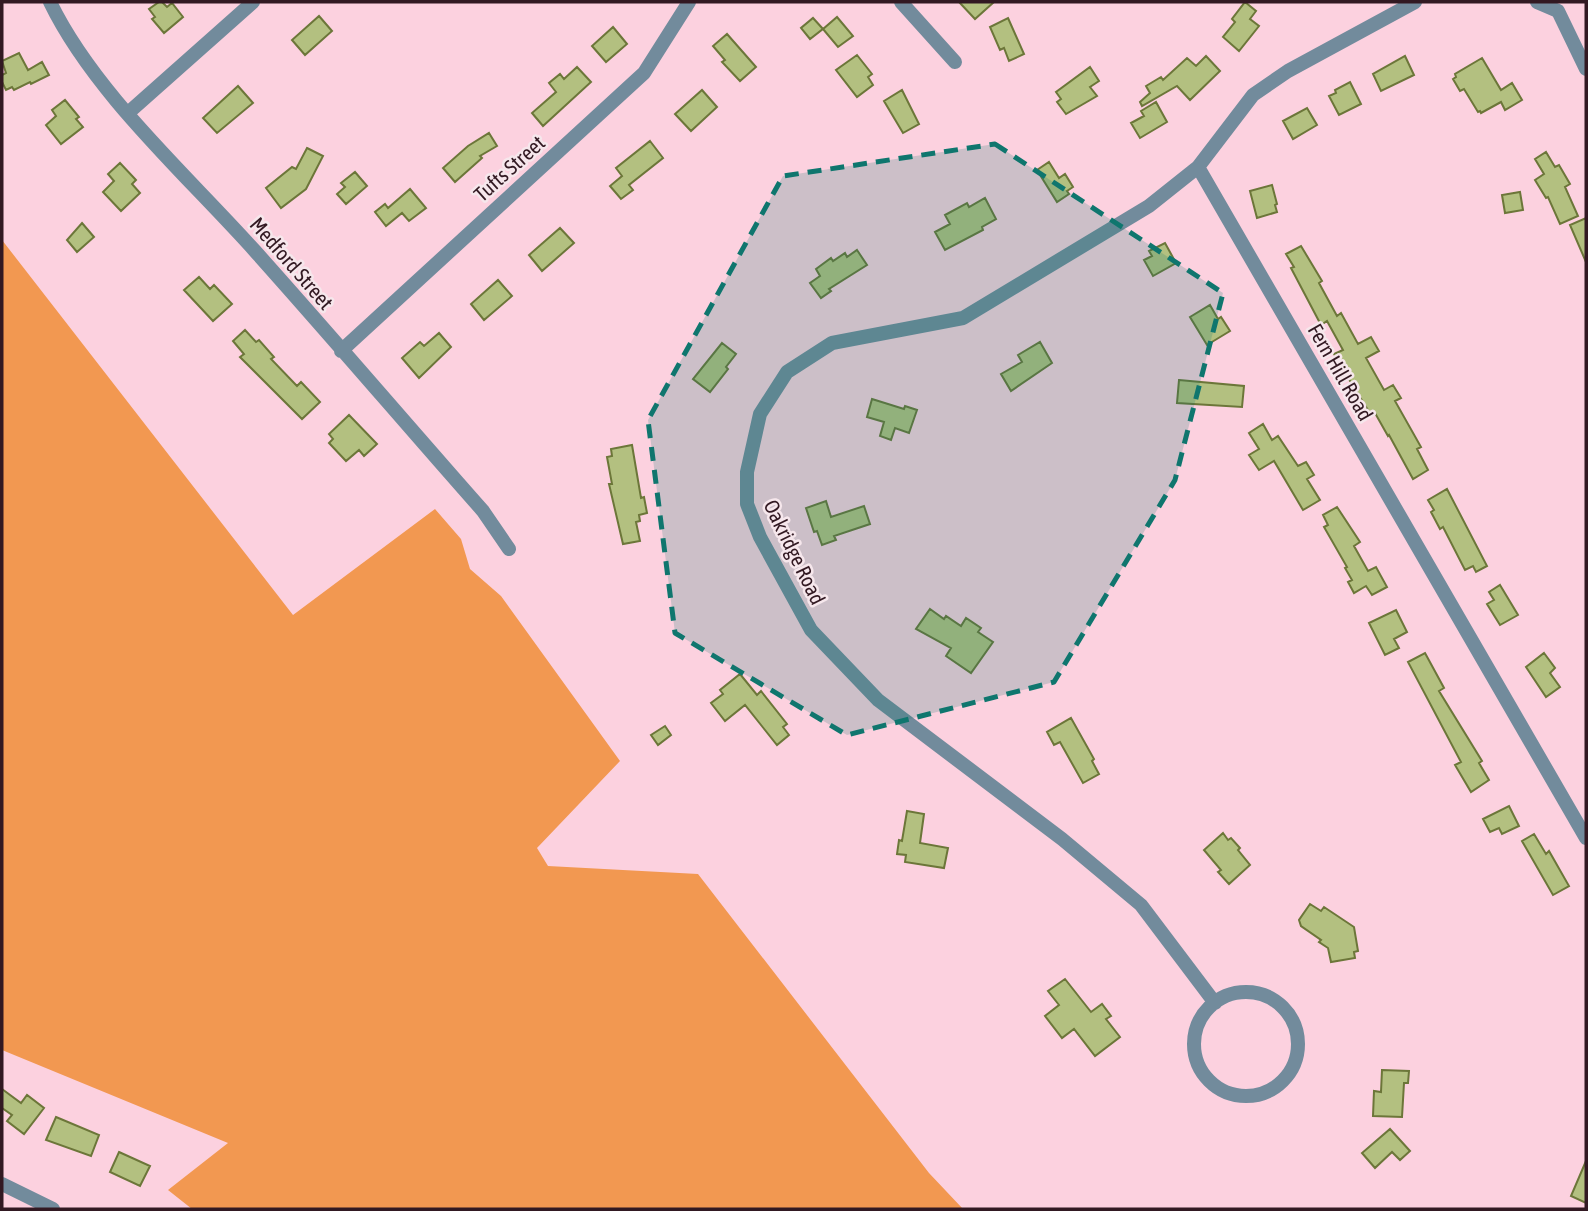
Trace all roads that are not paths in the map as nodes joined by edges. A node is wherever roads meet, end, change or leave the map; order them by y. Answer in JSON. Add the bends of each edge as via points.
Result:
{"nodes":[{"id":1,"x":50,"y":2,"type":"edge"},
{"id":2,"x":253,"y":2,"type":"edge"},
{"id":3,"x":689,"y":2,"type":"edge"},
{"id":4,"x":901,"y":2,"type":"edge"},
{"id":5,"x":1415,"y":2,"type":"edge"},
{"id":6,"x":1537,"y":2,"type":"edge"},
{"id":7,"x":1559,"y":6,"type":"edge"},
{"id":8,"x":955,"y":62,"type":"dead end"},
{"id":9,"x":1586,"y":69,"type":"edge"},
{"id":10,"x":128,"y":113,"type":"junction"},
{"id":11,"x":1198,"y":167,"type":"junction"},
{"id":12,"x":341,"y":351,"type":"junction"},
{"id":13,"x":509,"y":549,"type":"dead end"},
{"id":14,"x":1586,"y":838,"type":"edge"},
{"id":15,"x":1215,"y":1003,"type":"junction"},
{"id":16,"x":2,"y":1184,"type":"edge"},
{"id":17,"x":48,"y":1208,"type":"edge"}],
"edges":[{"from":1,"to":10,"type":"street","name":"Medford Street","via":[[94,72]]},
{"from":2,"to":10,"type":"street"},
{"from":3,"to":12,"type":"street","name":"Tufts Street","via":[[644,73]]},
{"from":4,"to":8,"type":"street"},
{"from":5,"to":11,"type":"street","via":[[1253,94]]},
{"from":6,"to":7,"type":"street"},
{"from":7,"to":9,"type":"street"},
{"from":10,"to":12,"type":"street","name":"Medford Street"},
{"from":11,"to":14,"type":"street","name":"Fern Hill Road"},
{"from":11,"to":15,"type":"street","name":"Oakridge Road","via":[[1149,206],[963,318],[832,342],[787,372],[760,414],[747,472],[747,504],[811,630],[878,699],[1142,905]]},
{"from":12,"to":13,"type":"street","name":"Medford Street","via":[[483,511]]},
{"from":15,"to":15,"type":"street","via":[[1196,1032],[1196,1056],[1203,1073],[1216,1086],[1238,1095],[1260,1094],[1278,1085],[1292,1070],[1298,1053],[1297,1030],[1289,1014],[1276,1001],[1254,993],[1231,994]]},
{"from":16,"to":17,"type":"street"}]}
